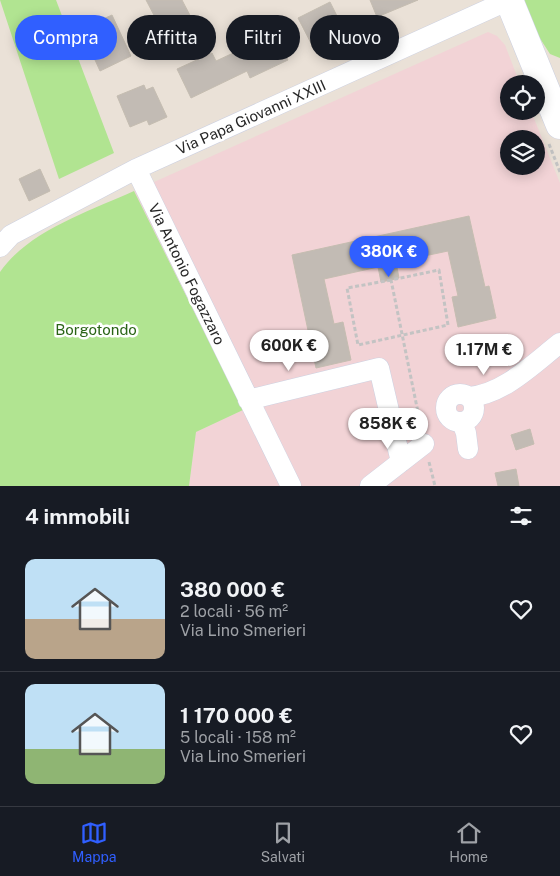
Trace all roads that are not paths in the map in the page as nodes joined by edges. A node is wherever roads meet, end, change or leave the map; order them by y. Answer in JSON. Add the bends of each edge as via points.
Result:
{"nodes":[{"id":1,"x":509,"y":0,"type":"edge"},
{"id":2,"x":553,"y":87,"type":"edge"},
{"id":3,"x":560,"y":126,"type":"edge"},
{"id":4,"x":136,"y":169,"type":"junction"},
{"id":5,"x":4,"y":240,"type":"edge"},
{"id":6,"x":560,"y":343,"type":"edge"},
{"id":7,"x":248,"y":400,"type":"junction"},
{"id":8,"x":424,"y":444,"type":"road end"},
{"id":9,"x":468,"y":450,"type":"dead end"},
{"id":10,"x":401,"y":462,"type":"junction"},
{"id":11,"x":370,"y":485,"type":"edge"},
{"id":12,"x":291,"y":486,"type":"edge"}],
"edges":[{"from":1,"to":2,"type":"street"},
{"from":1,"to":4,"type":"street","name":"Via Papa Giovanni XXIII"},
{"from":2,"to":3,"type":"street"},
{"from":4,"to":5,"type":"street","name":"Via Papa Giovanni XXIII"},
{"from":4,"to":7,"type":"street","name":"Via Antonio Fogazzaro"},
{"from":6,"to":9,"type":"street","via":[[504,386],[500,393],[468,412]]},
{"from":7,"to":10,"type":"street","via":[[379,368]]},
{"from":7,"to":12,"type":"street","name":"Via Antonio Fogazzaro"},
{"from":8,"to":10,"type":"street"},
{"from":10,"to":11,"type":"street"}]}
